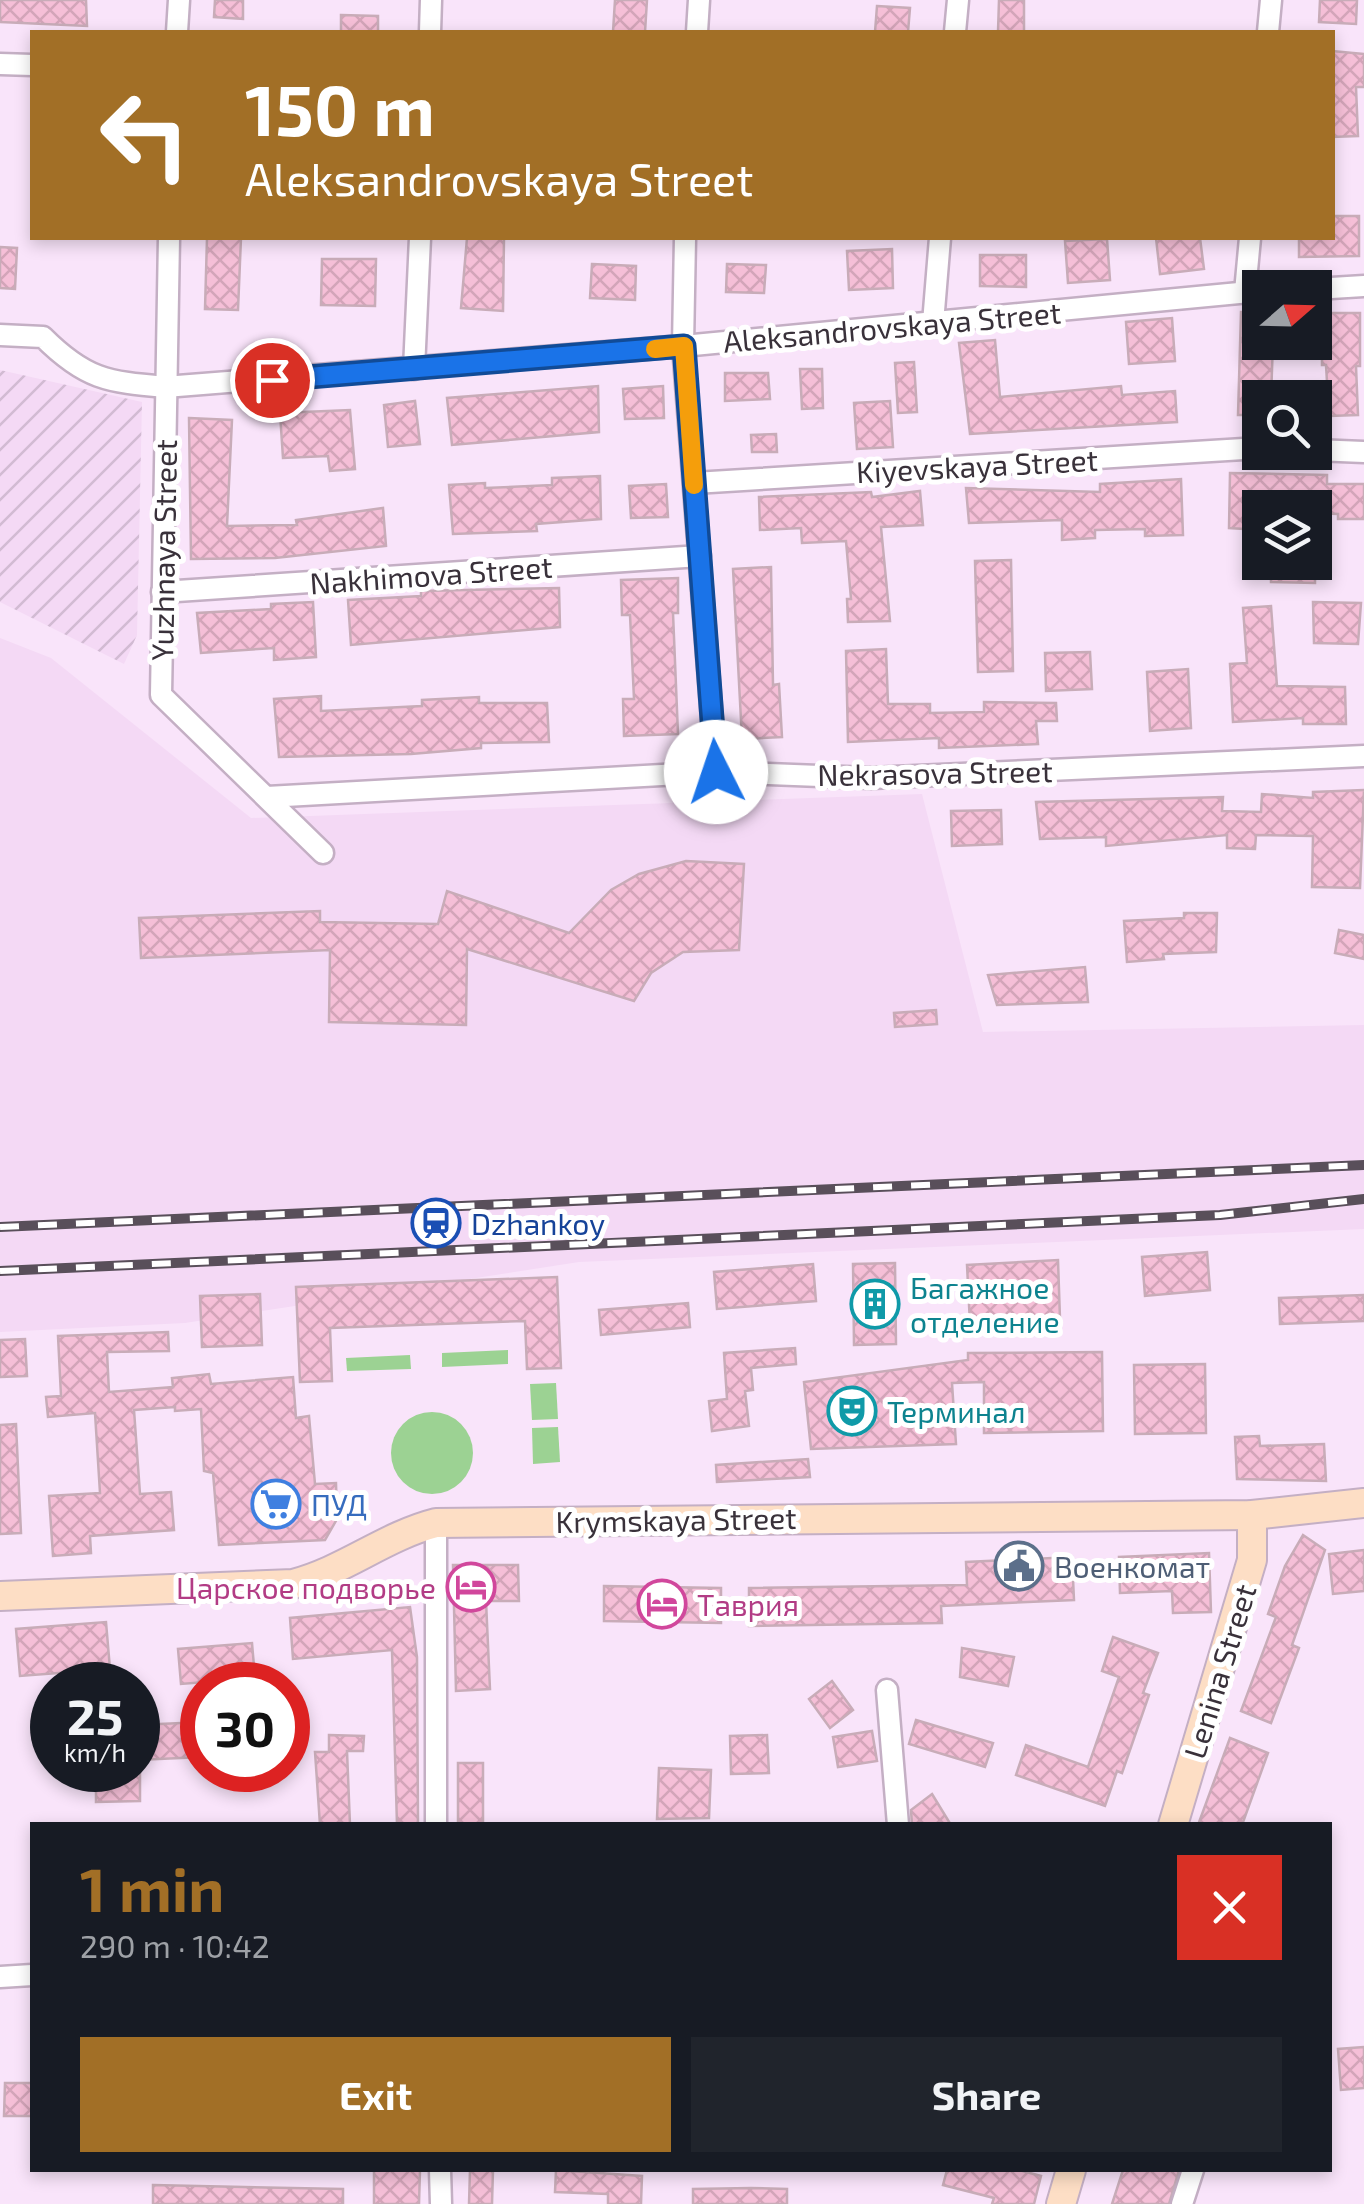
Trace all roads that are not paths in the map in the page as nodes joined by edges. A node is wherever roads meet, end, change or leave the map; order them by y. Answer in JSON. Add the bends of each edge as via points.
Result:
{"nodes":[{"id":1,"x":178,"y":0,"type":"edge"},
{"id":2,"x":431,"y":0,"type":"edge"},
{"id":3,"x":699,"y":0,"type":"edge"},
{"id":4,"x":958,"y":0,"type":"edge"},
{"id":5,"x":1271,"y":0,"type":"edge"},
{"id":6,"x":176,"y":30,"type":"edge"},
{"id":7,"x":430,"y":30,"type":"edge"},
{"id":8,"x":698,"y":30,"type":"edge"},
{"id":9,"x":955,"y":30,"type":"edge"},
{"id":10,"x":1268,"y":30,"type":"edge"},
{"id":11,"x":0,"y":64,"type":"edge"},
{"id":12,"x":30,"y":65,"type":"edge"},
{"id":13,"x":170,"y":240,"type":"edge"},
{"id":14,"x":420,"y":240,"type":"edge"},
{"id":15,"x":685,"y":240,"type":"edge"},
{"id":16,"x":940,"y":240,"type":"edge"},
{"id":17,"x":1250,"y":240,"type":"edge"},
{"id":18,"x":1252,"y":270,"type":"edge"},
{"id":19,"x":1364,"y":286,"type":"edge"},
{"id":20,"x":1332,"y":287,"type":"edge"},
{"id":21,"x":1242,"y":293,"type":"edge"},
{"id":22,"x":933,"y":323,"type":"junction"},
{"id":23,"x":0,"y":334,"type":"edge"},
{"id":24,"x":684,"y":346,"type":"junction"},
{"id":25,"x":414,"y":369,"type":"junction"},
{"id":26,"x":165,"y":387,"type":"junction"},
{"id":27,"x":1242,"y":449,"type":"edge"},
{"id":28,"x":1332,"y":451,"type":"edge"},
{"id":29,"x":1364,"y":452,"type":"edge"},
{"id":30,"x":694,"y":482,"type":"junction"},
{"id":31,"x":700,"y":556,"type":"junction"},
{"id":32,"x":162,"y":592,"type":"junction"},
{"id":33,"x":1364,"y":756,"type":"edge"},
{"id":34,"x":716,"y":772,"type":"junction"},
{"id":35,"x":266,"y":797,"type":"junction"},
{"id":36,"x":323,"y":853,"type":"dead end"},
{"id":37,"x":1364,"y":1503,"type":"edge"},
{"id":38,"x":1252,"y":1515,"type":"junction"},
{"id":39,"x":436,"y":1523,"type":"junction"},
{"id":40,"x":0,"y":1596,"type":"edge"},
{"id":41,"x":887,"y":1690,"type":"dead end"},
{"id":42,"x":436,"y":1822,"type":"edge"},
{"id":43,"x":898,"y":1822,"type":"edge"},
{"id":44,"x":1175,"y":1822,"type":"edge"},
{"id":45,"x":30,"y":1975,"type":"edge"},
{"id":46,"x":0,"y":1977,"type":"edge"},
{"id":47,"x":440,"y":2172,"type":"edge"},
{"id":48,"x":1070,"y":2172,"type":"edge"},
{"id":49,"x":1192,"y":2172,"type":"edge"},
{"id":50,"x":441,"y":2204,"type":"edge"},
{"id":51,"x":1060,"y":2204,"type":"edge"},
{"id":52,"x":1182,"y":2204,"type":"edge"}],
"edges":[{"from":1,"to":6,"type":"street"},
{"from":2,"to":7,"type":"street"},
{"from":3,"to":8,"type":"street"},
{"from":4,"to":9,"type":"street"},
{"from":5,"to":10,"type":"street"},
{"from":11,"to":12,"type":"street"},
{"from":13,"to":26,"type":"street","name":"Yuzhnaya Street"},
{"from":14,"to":25,"type":"street"},
{"from":15,"to":24,"type":"street"},
{"from":16,"to":22,"type":"street"},
{"from":17,"to":18,"type":"street"},
{"from":19,"to":20,"type":"street"},
{"from":21,"to":22,"type":"street","name":"Aleksandrovskaya Street"},
{"from":22,"to":24,"type":"street","name":"Aleksandrovskaya Street"},
{"from":23,"to":26,"type":"street","name":"Aleksandrovskaya Street","via":[[43,337],[74,368]]},
{"from":24,"to":25,"type":"street","name":"Aleksandrovskaya Street"},
{"from":24,"to":30,"type":"street"},
{"from":25,"to":26,"type":"street","name":"Aleksandrovskaya Street"},
{"from":26,"to":32,"type":"street","name":"Yuzhnaya Street"},
{"from":27,"to":30,"type":"street","name":"Kiyevskaya Street"},
{"from":28,"to":29,"type":"street"},
{"from":30,"to":31,"type":"street"},
{"from":31,"to":32,"type":"street","name":"Nakhimova Street"},
{"from":31,"to":34,"type":"street"},
{"from":32,"to":35,"type":"street","name":"Yuzhnaya Street","via":[[160,695]]},
{"from":33,"to":34,"type":"street","name":"Nekrasova Street","via":[[871,778]]},
{"from":34,"to":35,"type":"street","name":"Nekrasova Street"},
{"from":35,"to":36,"type":"street","name":"Yuzhnaya Street"},
{"from":37,"to":38,"type":"main road","name":"Krymskaya Street"},
{"from":38,"to":39,"type":"main road","name":"Krymskaya Street"},
{"from":38,"to":44,"type":"main road","name":"Lenina Street","via":[[1252,1560]]},
{"from":39,"to":40,"type":"main road","name":"Krymskaya Street","via":[[292,1584]]},
{"from":39,"to":42,"type":"street"},
{"from":41,"to":43,"type":"street"},
{"from":45,"to":46,"type":"street"},
{"from":47,"to":50,"type":"street"},
{"from":48,"to":51,"type":"main road"},
{"from":49,"to":52,"type":"street"}]}
